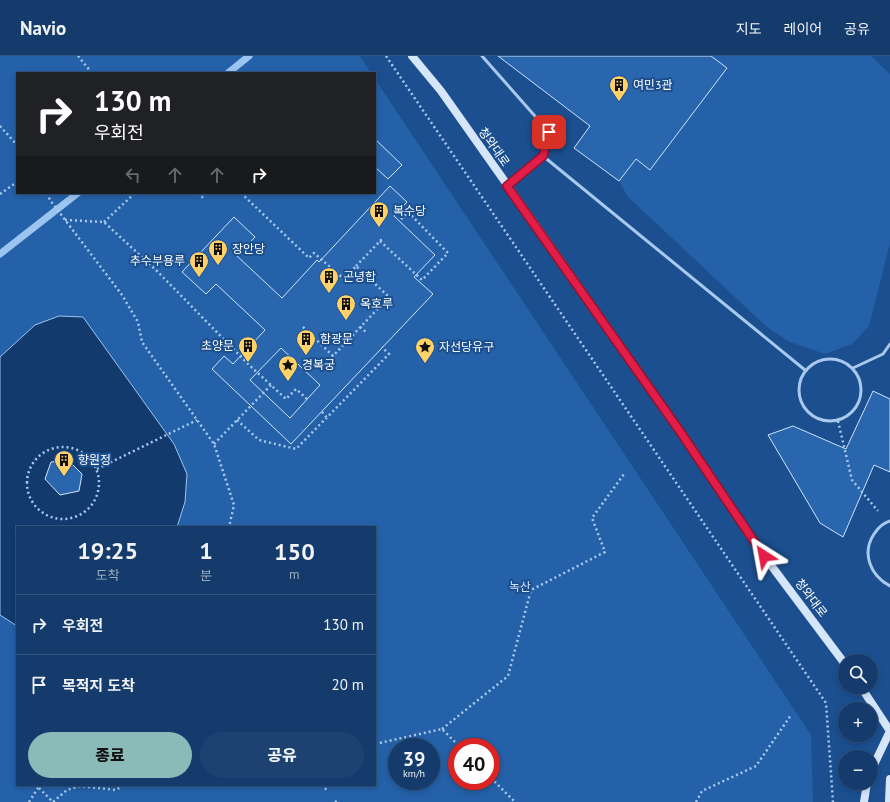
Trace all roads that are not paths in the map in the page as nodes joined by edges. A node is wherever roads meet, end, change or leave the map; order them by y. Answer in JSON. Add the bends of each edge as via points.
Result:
{"nodes":[{"id":1,"x":412,"y":56,"type":"edge"},
{"id":2,"x":482,"y":56,"type":"edge"},
{"id":3,"x":543,"y":156,"type":"junction"},
{"id":4,"x":507,"y":186,"type":"junction"},
{"id":5,"x":890,"y":344,"type":"edge"},
{"id":6,"x":853,"y":368,"type":"junction"},
{"id":7,"x":806,"y":370,"type":"junction"},
{"id":8,"x":888,"y":521,"type":"edge"},
{"id":9,"x":890,"y":586,"type":"edge"},
{"id":10,"x":838,"y":655,"type":"edge"},
{"id":11,"x":866,"y":694,"type":"edge"},
{"id":12,"x":890,"y":731,"type":"edge"},
{"id":13,"x":890,"y":735,"type":"edge"},
{"id":14,"x":878,"y":756,"type":"edge"},
{"id":15,"x":890,"y":779,"type":"edge"},
{"id":16,"x":866,"y":790,"type":"edge"},
{"id":17,"x":864,"y":802,"type":"edge"},
{"id":18,"x":889,"y":802,"type":"edge"}],
"edges":[{"from":1,"to":4,"type":"street","name":"청와대로","via":[[441,91]]},
{"from":2,"to":3,"type":"lane","via":[[549,132]]},
{"from":3,"to":4,"type":"lane"},
{"from":3,"to":7,"type":"lane"},
{"from":4,"to":10,"type":"street","name":"청와대로","via":[[679,430],[764,556]]},
{"from":5,"to":6,"type":"lane","via":[[883,354]]},
{"from":6,"to":7,"type":"lane","via":[[838,359],[820,360]]},
{"from":6,"to":7,"type":"lane","via":[[861,384],[860,400],[852,413],[838,421],[822,421],[808,413],[800,400],[799,384]]},
{"from":8,"to":9,"type":"lane","via":[[877,529],[868,550],[869,562],[874,573]]},
{"from":11,"to":12,"type":"street"},
{"from":12,"to":13,"type":"street"},
{"from":12,"to":14,"type":"street"},
{"from":15,"to":18,"type":"street"},
{"from":16,"to":17,"type":"street"}]}
